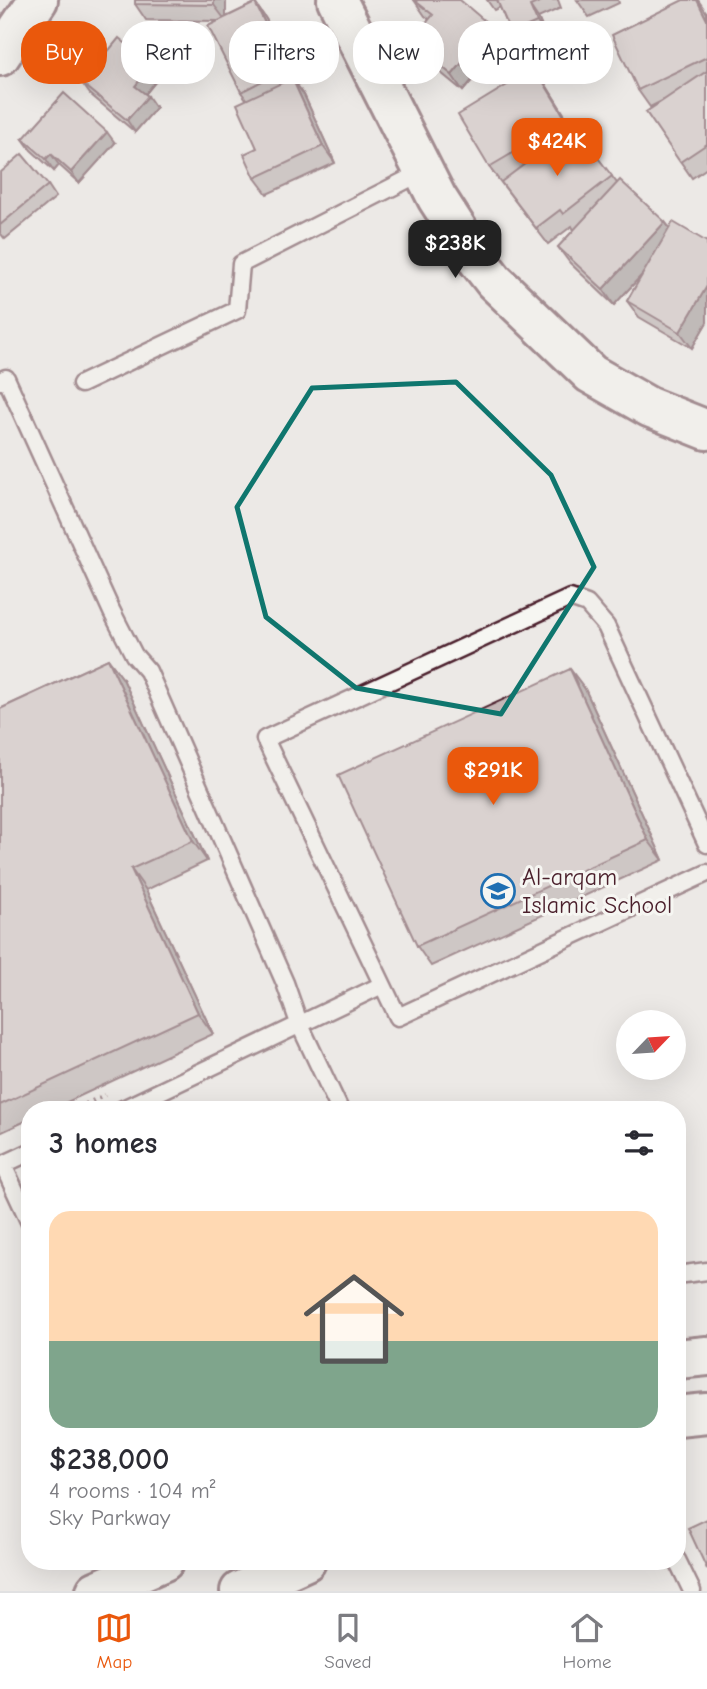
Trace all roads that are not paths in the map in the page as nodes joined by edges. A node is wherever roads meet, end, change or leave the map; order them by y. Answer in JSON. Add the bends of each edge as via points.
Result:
{"nodes":[{"id":1,"x":38,"y":0,"type":"edge"},
{"id":2,"x":337,"y":0,"type":"edge"},
{"id":3,"x":0,"y":56,"type":"edge"},
{"id":4,"x":424,"y":171,"type":"junction"},
{"id":5,"x":0,"y":381,"type":"edge"},
{"id":6,"x":81,"y":384,"type":"dead end"},
{"id":7,"x":707,"y":430,"type":"edge"},
{"id":8,"x":707,"y":844,"type":"edge"},
{"id":9,"x":707,"y":873,"type":"edge"},
{"id":10,"x":382,"y":985,"type":"junction"},
{"id":11,"x":299,"y":1023,"type":"junction"},
{"id":12,"x":139,"y":1101,"type":"edge"},
{"id":13,"x":336,"y":1101,"type":"edge"},
{"id":14,"x":21,"y":1157,"type":"edge"},
{"id":15,"x":1,"y":1166,"type":"edge"},
{"id":16,"x":21,"y":1205,"type":"edge"},
{"id":17,"x":707,"y":1271,"type":"edge"},
{"id":18,"x":686,"y":1274,"type":"edge"},
{"id":19,"x":707,"y":1356,"type":"edge"},
{"id":20,"x":686,"y":1358,"type":"edge"},
{"id":21,"x":707,"y":1413,"type":"edge"},
{"id":22,"x":686,"y":1415,"type":"edge"},
{"id":23,"x":143,"y":1570,"type":"edge"},
{"id":24,"x":173,"y":1570,"type":"edge"},
{"id":25,"x":230,"y":1570,"type":"edge"},
{"id":26,"x":286,"y":1570,"type":"edge"},
{"id":27,"x":682,"y":1570,"type":"edge"},
{"id":28,"x":96,"y":1591,"type":"edge"},
{"id":29,"x":161,"y":1591,"type":"edge"},
{"id":30,"x":216,"y":1591,"type":"edge"},
{"id":31,"x":240,"y":1591,"type":"edge"},
{"id":32,"x":692,"y":1591,"type":"edge"}],
"edges":[{"from":1,"to":3,"type":"street"},
{"from":2,"to":4,"type":"street"},
{"from":4,"to":6,"type":"lane","via":[[241,264],[237,310]]},
{"from":4,"to":7,"type":"street","via":[[454,226],[494,281],[581,365],[649,407]]},
{"from":5,"to":11,"type":"lane","via":[[6,378],[112,612],[134,655],[148,671]]},
{"from":8,"to":10,"type":"lane","via":[[606,626],[587,604],[570,598],[265,739]]},
{"from":9,"to":10,"type":"lane","via":[[398,1017]]},
{"from":10,"to":11,"type":"lane"},
{"from":11,"to":12,"type":"lane"},
{"from":11,"to":13,"type":"lane"},
{"from":14,"to":15,"type":"lane"},
{"from":15,"to":16,"type":"lane"},
{"from":17,"to":18,"type":"lane"},
{"from":19,"to":20,"type":"street"},
{"from":21,"to":22,"type":"street"},
{"from":23,"to":28,"type":"street"},
{"from":24,"to":29,"type":"street"},
{"from":25,"to":30,"type":"street"},
{"from":26,"to":31,"type":"street"},
{"from":27,"to":32,"type":"lane"}]}
